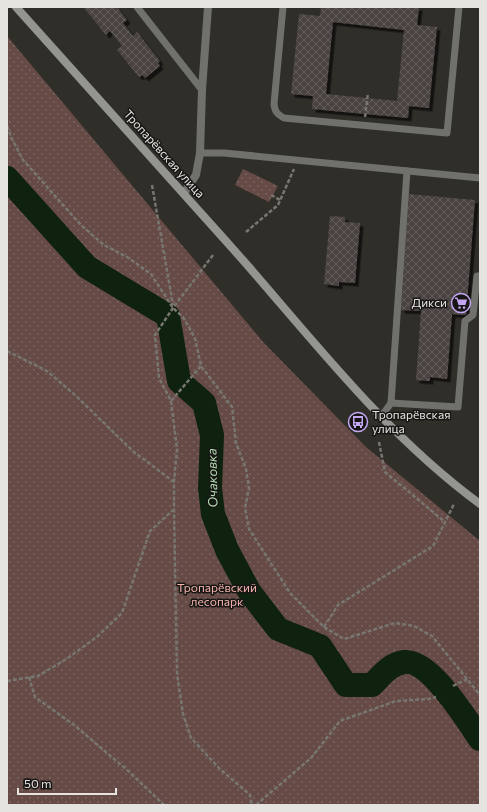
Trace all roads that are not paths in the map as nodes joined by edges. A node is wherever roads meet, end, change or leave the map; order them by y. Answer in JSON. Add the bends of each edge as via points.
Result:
{"nodes":[{"id":1,"x":16,"y":7,"type":"edge"},
{"id":2,"x":137,"y":7,"type":"edge"},
{"id":3,"x":208,"y":7,"type":"edge"},
{"id":4,"x":283,"y":7,"type":"edge"},
{"id":5,"x":459,"y":7,"type":"edge"},
{"id":6,"x":202,"y":90,"type":"junction"},
{"id":7,"x":200,"y":153,"type":"junction"},
{"id":8,"x":407,"y":171,"type":"junction"},
{"id":9,"x":480,"y":178,"type":"edge"},
{"id":10,"x":184,"y":193,"type":"junction"},
{"id":11,"x":480,"y":276,"type":"edge"},
{"id":12,"x":391,"y":403,"type":"junction"},
{"id":13,"x":381,"y":417,"type":"junction"},
{"id":14,"x":480,"y":504,"type":"edge"}],
"edges":[{"from":1,"to":10,"type":"street","name":"Тропарёвская улица"},
{"from":2,"to":6,"type":"lane"},
{"from":3,"to":6,"type":"street"},
{"from":4,"to":5,"type":"lane","via":[[274,104],[278,115],[284,118],[447,133]]},
{"from":6,"to":7,"type":"street"},
{"from":7,"to":8,"type":"lane","via":[[298,159]]},
{"from":7,"to":10,"type":"street","via":[[196,175]]},
{"from":8,"to":9,"type":"lane"},
{"from":8,"to":12,"type":"lane"},
{"from":10,"to":13,"type":"street","name":"Тропарёвская улица"},
{"from":11,"to":12,"type":"lane","via":[[477,276],[473,315],[465,321],[458,407]]},
{"from":12,"to":13,"type":"lane"},
{"from":13,"to":14,"type":"street","name":"Тропарёвская улица","via":[[446,478]]}]}
